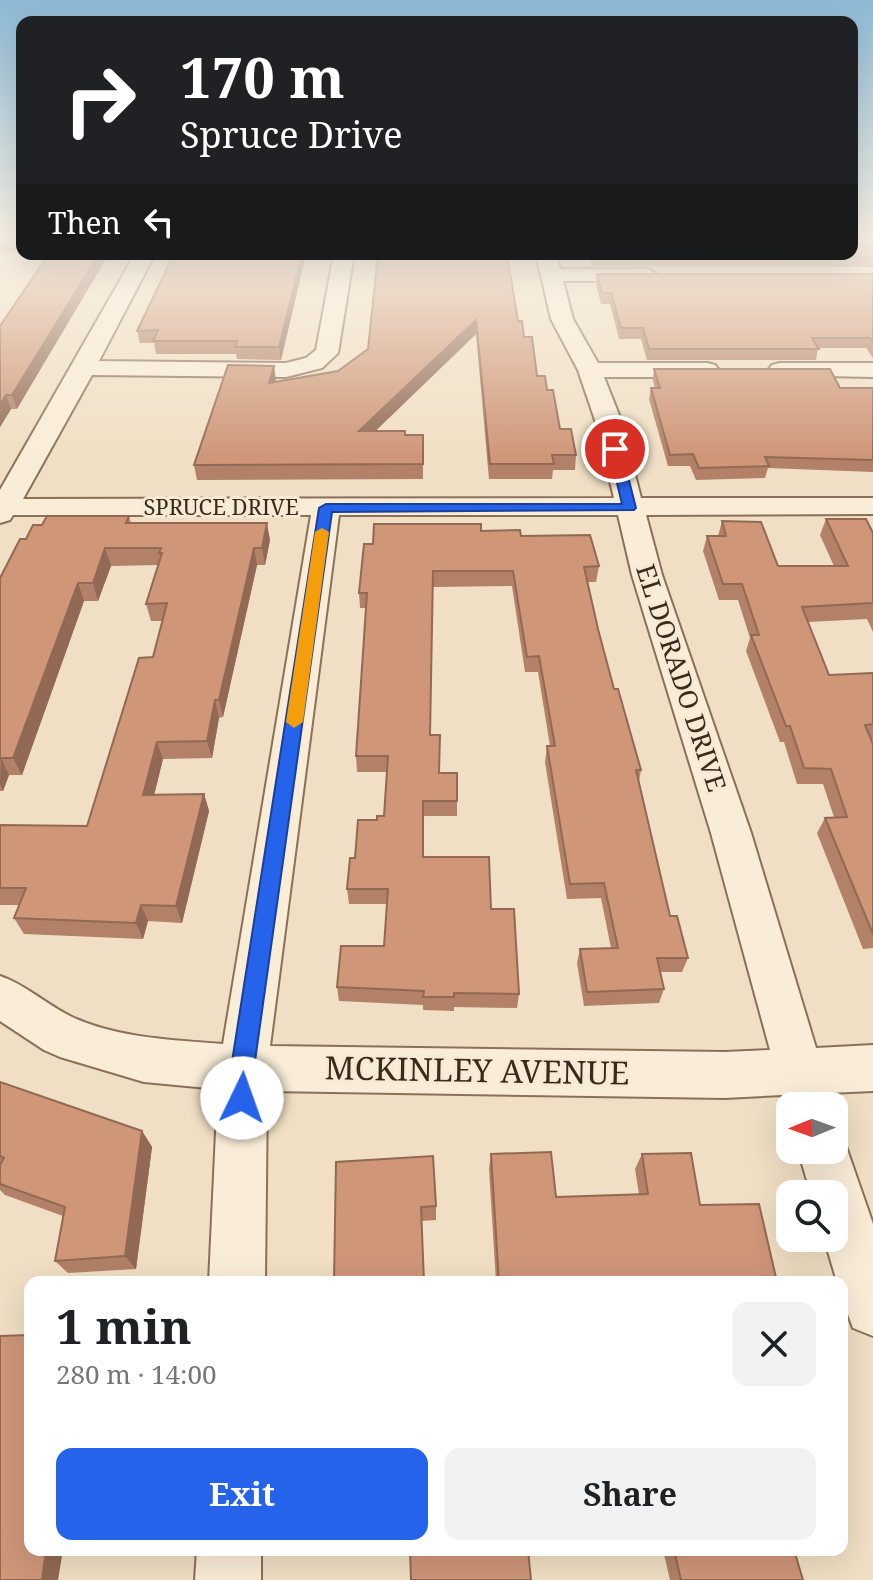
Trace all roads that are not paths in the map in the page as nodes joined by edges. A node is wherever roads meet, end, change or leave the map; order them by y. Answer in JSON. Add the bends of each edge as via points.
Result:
{"nodes":[{"id":1,"x":115,"y":311,"type":"edge"},
{"id":2,"x":334,"y":311,"type":"edge"},
{"id":3,"x":560,"y":311,"type":"edge"},
{"id":4,"x":84,"y":368,"type":"junction"},
{"id":5,"x":590,"y":370,"type":"junction"},
{"id":6,"x":732,"y":370,"type":"edge"},
{"id":7,"x":763,"y":370,"type":"edge"},
{"id":8,"x":873,"y":370,"type":"edge"},
{"id":9,"x":873,"y":506,"type":"edge"},
{"id":10,"x":326,"y":508,"type":"junction"},
{"id":11,"x":630,"y":508,"type":"junction"},
{"id":12,"x":1,"y":509,"type":"edge"},
{"id":13,"x":0,"y":996,"type":"edge"},
{"id":14,"x":243,"y":1068,"type":"junction"},
{"id":15,"x":873,"y":1068,"type":"edge"},
{"id":16,"x":804,"y":1089,"type":"edge"},
{"id":17,"x":827,"y":1164,"type":"edge"},
{"id":18,"x":237,"y":1276,"type":"edge"},
{"id":19,"x":873,"y":1308,"type":"edge"},
{"id":20,"x":229,"y":1556,"type":"edge"},
{"id":21,"x":228,"y":1580,"type":"edge"}],
"edges":[{"from":1,"to":4,"type":"street"},
{"from":2,"to":4,"type":"street","via":[[327,353],[314,363],[286,370]]},
{"from":3,"to":5,"type":"street","name":"EL DORADO DRIVE"},
{"from":4,"to":12,"type":"street"},
{"from":5,"to":6,"type":"street"},
{"from":5,"to":11,"type":"street","name":"EL DORADO DRIVE"},
{"from":7,"to":8,"type":"street"},
{"from":9,"to":11,"type":"street","name":"SPRUCE DRIVE"},
{"from":10,"to":11,"type":"street","name":"SPRUCE DRIVE"},
{"from":10,"to":12,"type":"street","name":"SPRUCE DRIVE"},
{"from":10,"to":14,"type":"street"},
{"from":11,"to":16,"type":"street","name":"EL DORADO DRIVE"},
{"from":13,"to":14,"type":"street","name":"MCKINLEY AVENUE","via":[[74,1040],[144,1060]]},
{"from":14,"to":16,"type":"street","name":"MCKINLEY AVENUE","via":[[725,1075]]},
{"from":14,"to":18,"type":"street"},
{"from":15,"to":16,"type":"street","name":"MCKINLEY AVENUE"},
{"from":17,"to":19,"type":"street"},
{"from":20,"to":21,"type":"street"}]}
